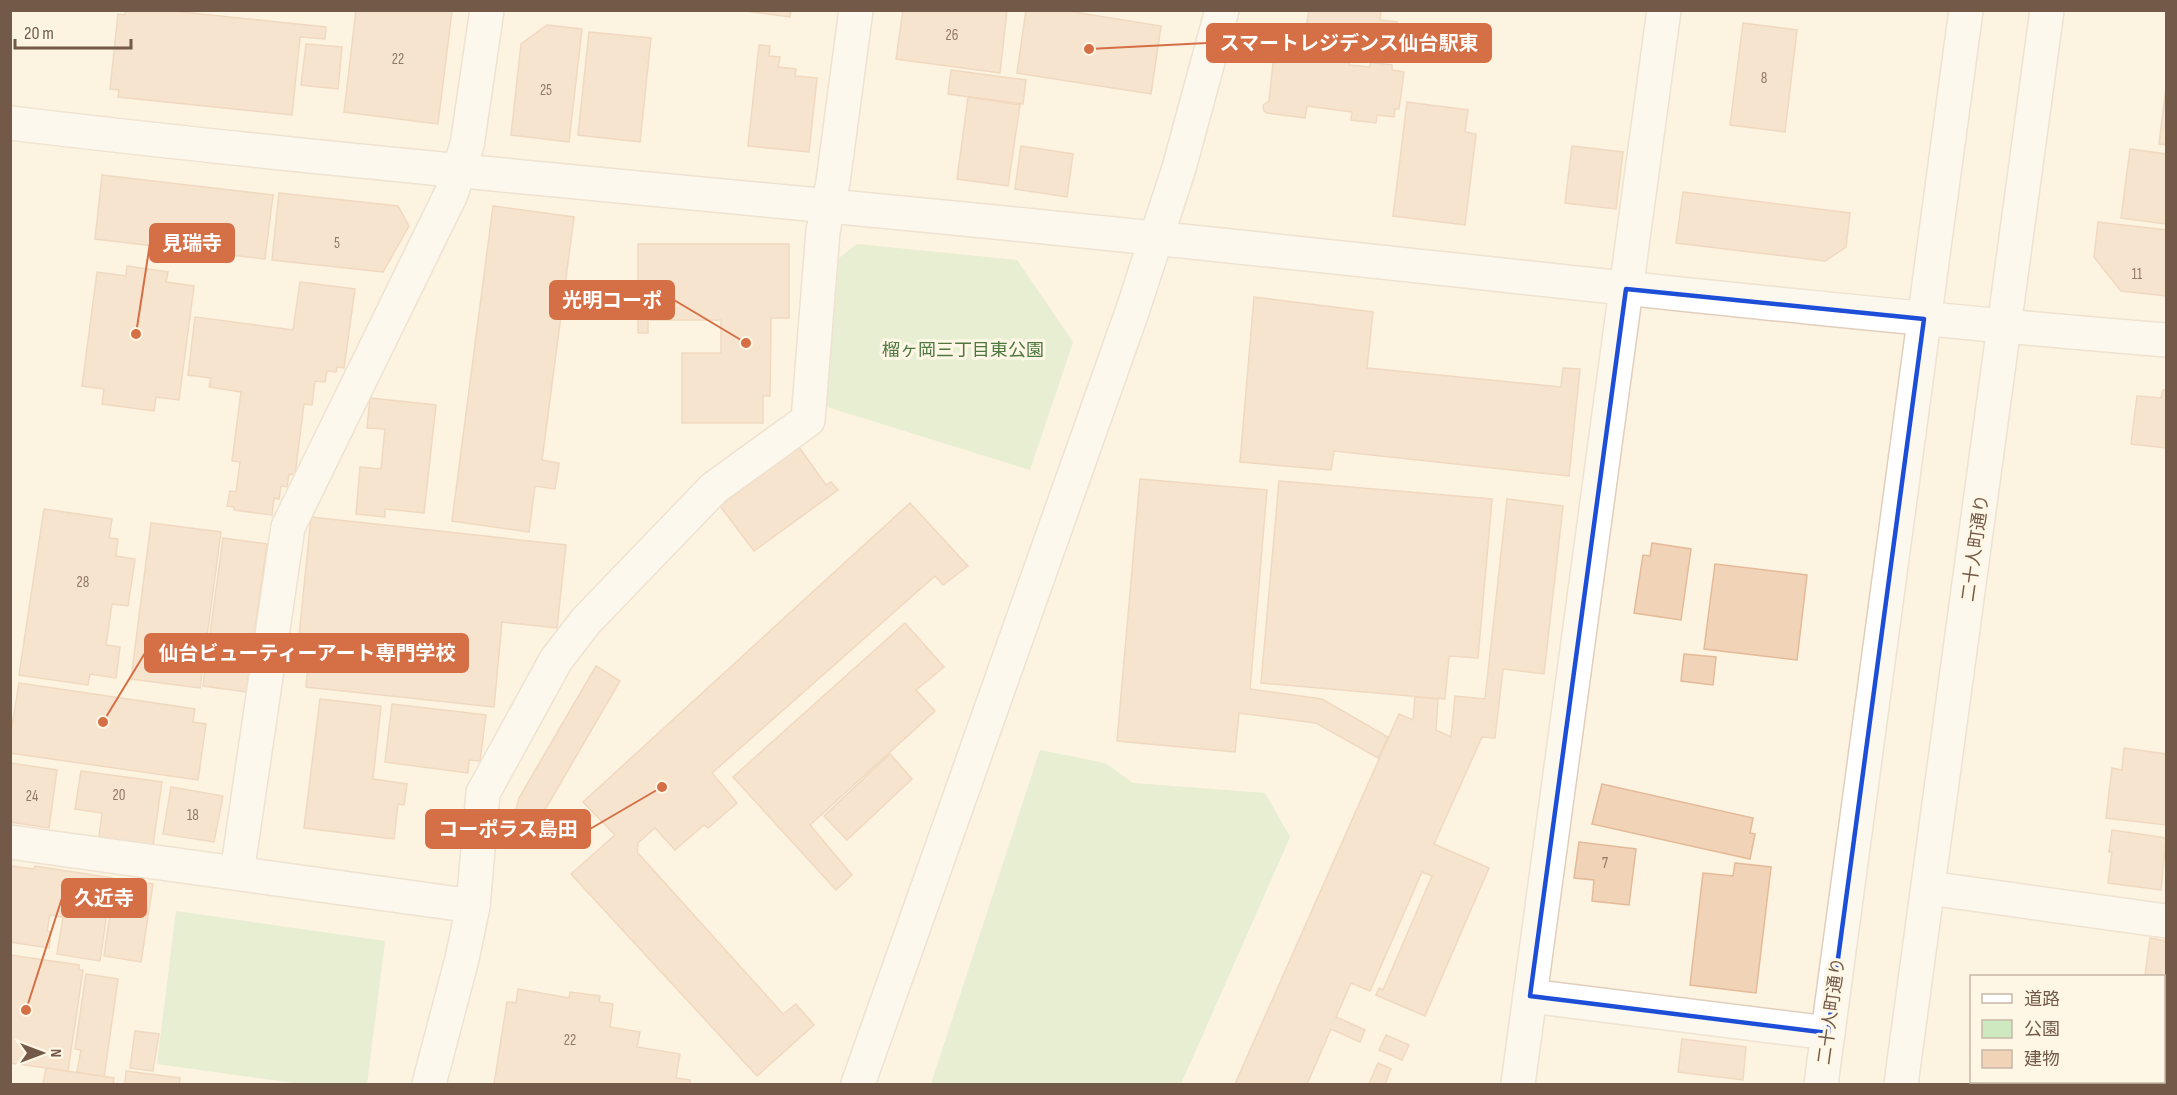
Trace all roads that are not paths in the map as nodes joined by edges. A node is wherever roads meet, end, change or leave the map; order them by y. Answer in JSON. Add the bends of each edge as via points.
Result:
{"nodes":[{"id":1,"x":487,"y":10,"type":"edge"},
{"id":2,"x":856,"y":10,"type":"edge"},
{"id":3,"x":1222,"y":10,"type":"edge"},
{"id":4,"x":1664,"y":10,"type":"edge"},
{"id":5,"x":1966,"y":10,"type":"edge"},
{"id":6,"x":2047,"y":10,"type":"edge"},
{"id":7,"x":10,"y":123,"type":"edge"},
{"id":8,"x":459,"y":172,"type":"junction"},
{"id":9,"x":828,"y":207,"type":"junction"},
{"id":10,"x":1156,"y":238,"type":"junction"},
{"id":11,"x":1626,"y":289,"type":"junction"},
{"id":12,"x":1924,"y":319,"type":"junction"},
{"id":13,"x":2005,"y":326,"type":"junction"},
{"id":14,"x":2166,"y":340,"type":"edge"},
{"id":15,"x":10,"y":842,"type":"edge"},
{"id":16,"x":237,"y":873,"type":"junction"},
{"id":17,"x":1929,"y":888,"type":"junction"},
{"id":18,"x":472,"y":906,"type":"junction"},
{"id":19,"x":2166,"y":921,"type":"edge"},
{"id":20,"x":1530,"y":996,"type":"junction"},
{"id":21,"x":1828,"y":1033,"type":"junction"},
{"id":22,"x":429,"y":1084,"type":"edge"},
{"id":23,"x":858,"y":1084,"type":"edge"},
{"id":24,"x":1518,"y":1084,"type":"edge"},
{"id":25,"x":1821,"y":1084,"type":"edge"},
{"id":26,"x":1900,"y":1084,"type":"edge"}],
"edges":[{"from":1,"to":8,"type":"street","via":[[467,146]]},
{"from":2,"to":9,"type":"street"},
{"from":3,"to":10,"type":"street"},
{"from":4,"to":11,"type":"street"},
{"from":5,"to":12,"type":"street","name":"二十人町通り"},
{"from":6,"to":13,"type":"street","name":"二十人町通り"},
{"from":7,"to":8,"type":"street"},
{"from":8,"to":9,"type":"street"},
{"from":8,"to":16,"type":"street","via":[[288,527]]},
{"from":9,"to":10,"type":"street"},
{"from":9,"to":18,"type":"street","via":[[808,420],[714,488],[586,621],[556,660],[483,793]]},
{"from":10,"to":11,"type":"street"},
{"from":10,"to":23,"type":"street"},
{"from":11,"to":12,"type":"street"},
{"from":11,"to":20,"type":"street"},
{"from":12,"to":13,"type":"street"},
{"from":12,"to":21,"type":"street","name":"二十人町通り"},
{"from":13,"to":14,"type":"street"},
{"from":13,"to":17,"type":"street","name":"二十人町通り"},
{"from":15,"to":16,"type":"street"},
{"from":16,"to":18,"type":"street"},
{"from":17,"to":19,"type":"street"},
{"from":17,"to":26,"type":"street","name":"二十人町通り"},
{"from":18,"to":22,"type":"street"},
{"from":20,"to":21,"type":"street"},
{"from":20,"to":24,"type":"street"},
{"from":21,"to":25,"type":"street","name":"二十人町通り"}]}
